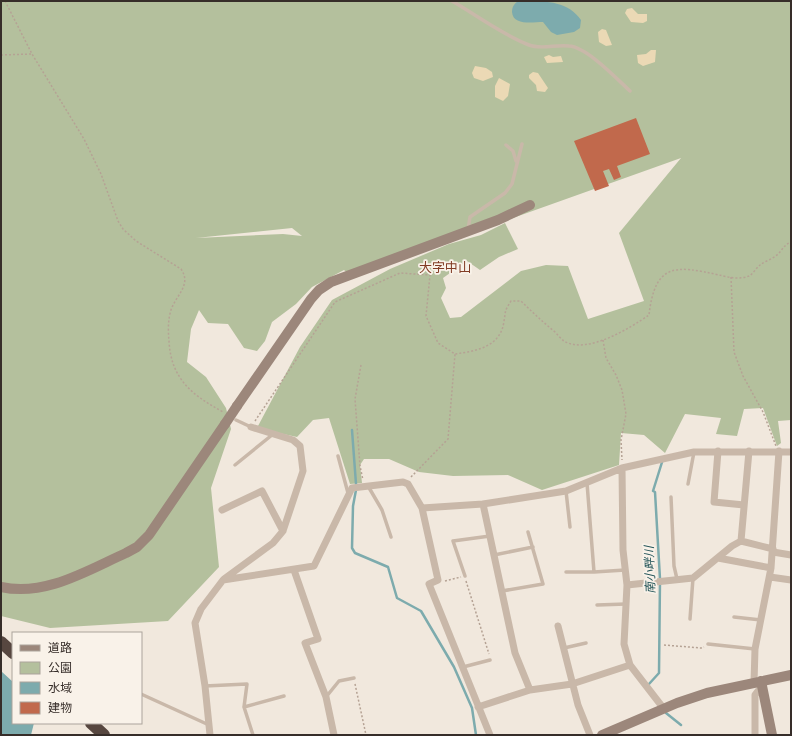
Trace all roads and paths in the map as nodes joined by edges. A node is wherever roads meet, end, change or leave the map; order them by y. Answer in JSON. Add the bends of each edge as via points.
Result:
{"nodes":[{"id":1,"x":5,"y":1,"type":"edge"},
{"id":2,"x":452,"y":1,"type":"edge"},
{"id":3,"x":32,"y":54,"type":"junction"},
{"id":4,"x":1,"y":55,"type":"edge"},
{"id":5,"x":630,"y":91,"type":"dead end"},
{"id":6,"x":522,"y":144,"type":"dead end"},
{"id":7,"x":506,"y":145,"type":"dead end"},
{"id":8,"x":516,"y":162,"type":"junction"},
{"id":9,"x":530,"y":205,"type":"dead end"},
{"id":10,"x":468,"y":231,"type":"junction"},
{"id":11,"x":791,"y":242,"type":"edge"},
{"id":12,"x":731,"y":277,"type":"junction"},
{"id":13,"x":603,"y":340,"type":"junction"},
{"id":14,"x":455,"y":354,"type":"junction"},
{"id":15,"x":361,"y":365,"type":"dead end"},
{"id":16,"x":223,"y":412,"type":"dead end"},
{"id":17,"x":236,"y":420,"type":"dead end"},
{"id":18,"x":251,"y":427,"type":"junction"},
{"id":19,"x":272,"y":435,"type":"junction"},
{"id":20,"x":718,"y":451,"type":"junction"},
{"id":21,"x":749,"y":451,"type":"junction"},
{"id":22,"x":778,"y":451,"type":"junction"},
{"id":23,"x":694,"y":452,"type":"junction"},
{"id":24,"x":791,"y":452,"type":"edge"},
{"id":25,"x":338,"y":456,"type":"dead end"},
{"id":26,"x":236,"y":465,"type":"dead end"},
{"id":27,"x":622,"y":468,"type":"junction"},
{"id":28,"x":587,"y":482,"type":"junction"},
{"id":29,"x":406,"y":483,"type":"junction"},
{"id":30,"x":688,"y":484,"type":"dead end"},
{"id":31,"x":366,"y":486,"type":"junction"},
{"id":32,"x":566,"y":491,"type":"junction"},
{"id":33,"x":349,"y":496,"type":"junction"},
{"id":34,"x":671,"y":497,"type":"dead end"},
{"id":35,"x":483,"y":504,"type":"junction"},
{"id":36,"x":744,"y":505,"type":"junction"},
{"id":37,"x":422,"y":508,"type":"junction"},
{"id":38,"x":222,"y":510,"type":"dead end"},
{"id":39,"x":570,"y":527,"type":"dead end"},
{"id":40,"x":283,"y":530,"type":"junction"},
{"id":41,"x":528,"y":532,"type":"dead end"},
{"id":42,"x":490,"y":536,"type":"junction"},
{"id":43,"x":390,"y":537,"type":"dead end"},
{"id":44,"x":741,"y":542,"type":"junction"},
{"id":45,"x":533,"y":547,"type":"junction"},
{"id":46,"x":773,"y":551,"type":"junction"},
{"id":47,"x":494,"y":555,"type":"junction"},
{"id":48,"x":791,"y":555,"type":"edge"},
{"id":49,"x":718,"y":558,"type":"junction"},
{"id":50,"x":771,"y":568,"type":"junction"},
{"id":51,"x":294,"y":570,"type":"junction"},
{"id":52,"x":626,"y":570,"type":"junction"},
{"id":53,"x":566,"y":572,"type":"dead end"},
{"id":54,"x":594,"y":572,"type":"junction"},
{"id":55,"x":465,"y":576,"type":"junction"},
{"id":56,"x":770,"y":577,"type":"junction"},
{"id":57,"x":693,"y":578,"type":"junction"},
{"id":58,"x":677,"y":579,"type":"junction"},
{"id":59,"x":223,"y":580,"type":"junction"},
{"id":60,"x":438,"y":580,"type":"junction"},
{"id":61,"x":791,"y":580,"type":"edge"},
{"id":62,"x":627,"y":585,"type":"junction"},
{"id":63,"x":1,"y":587,"type":"edge"},
{"id":64,"x":502,"y":591,"type":"junction"},
{"id":65,"x":627,"y":604,"type":"junction"},
{"id":66,"x":597,"y":605,"type":"dead end"},
{"id":67,"x":734,"y":617,"type":"dead end"},
{"id":68,"x":690,"y":619,"type":"dead end"},
{"id":69,"x":762,"y":620,"type":"junction"},
{"id":70,"x":558,"y":626,"type":"dead end"},
{"id":71,"x":1,"y":642,"type":"edge"},
{"id":72,"x":586,"y":643,"type":"dead end"},
{"id":73,"x":708,"y":644,"type":"joint"},
{"id":74,"x":664,"y":645,"type":"dead end"},
{"id":75,"x":564,"y":648,"type":"junction"},
{"id":76,"x":755,"y":649,"type":"junction"},
{"id":77,"x":12,"y":652,"type":"edge"},
{"id":78,"x":490,"y":660,"type":"joint"},
{"id":79,"x":630,"y":665,"type":"junction"},
{"id":80,"x":462,"y":668,"type":"junction"},
{"id":81,"x":791,"y":676,"type":"edge"},
{"id":82,"x":354,"y":678,"type":"joint"},
{"id":83,"x":759,"y":683,"type":"junction"},
{"id":84,"x":572,"y":684,"type":"junction"},
{"id":85,"x":205,"y":686,"type":"junction"},
{"id":86,"x":530,"y":690,"type":"junction"},
{"id":87,"x":142,"y":694,"type":"edge"},
{"id":88,"x":284,"y":696,"type":"dead end"},
{"id":89,"x":326,"y":697,"type":"junction"},
{"id":90,"x":244,"y":707,"type":"junction"},
{"id":91,"x":478,"y":707,"type":"junction"},
{"id":92,"x":664,"y":709,"type":"junction"},
{"id":93,"x":92,"y":724,"type":"edge"},
{"id":94,"x":209,"y":725,"type":"junction"},
{"id":95,"x":104,"y":735,"type":"edge"},
{"id":96,"x":210,"y":735,"type":"edge"},
{"id":97,"x":253,"y":735,"type":"edge"},
{"id":98,"x":334,"y":735,"type":"edge"},
{"id":99,"x":366,"y":735,"type":"edge"},
{"id":100,"x":490,"y":735,"type":"edge"},
{"id":101,"x":590,"y":735,"type":"edge"},
{"id":102,"x":602,"y":735,"type":"edge"},
{"id":103,"x":755,"y":735,"type":"edge"},
{"id":104,"x":772,"y":735,"type":"edge"}],
"edges":[{"from":1,"to":3,"type":"path"},
{"from":2,"to":5,"type":"lane","via":[[505,35],[530,45],[568,45],[576,48],[607,69]]},
{"from":3,"to":4,"type":"path"},
{"from":3,"to":16,"type":"path","via":[[84,139],[123,229],[136,241],[184,273],[185,284],[171,310],[168,332],[170,356],[178,377],[190,390],[203,402]]},
{"from":6,"to":8,"type":"lane"},
{"from":7,"to":8,"type":"lane","via":[[513,151]]},
{"from":8,"to":10,"type":"lane","via":[[512,184],[505,193],[470,218]]},
{"from":9,"to":10,"type":"street"},
{"from":10,"to":63,"type":"street","bridge":true,"via":[[344,276],[319,290],[149,535],[137,546],[54,584],[20,589]]},
{"from":11,"to":12,"type":"path","via":[[784,245],[778,254],[760,265],[749,276]]},
{"from":12,"to":13,"type":"path","via":[[692,270],[673,269],[664,273],[655,287],[649,315]]},
{"from":12,"to":22,"type":"path","via":[[734,352],[743,376],[763,412]]},
{"from":13,"to":14,"type":"path","via":[[576,345],[565,341],[521,301],[511,301],[504,312],[504,322],[497,340],[478,351]]},
{"from":13,"to":27,"type":"path","via":[[606,358],[622,390],[626,414],[621,440]]},
{"from":14,"to":18,"type":"path","via":[[438,343],[426,316],[430,275],[400,273],[335,302]]},
{"from":14,"to":29,"type":"path","via":[[448,440]]},
{"from":15,"to":31,"type":"path","via":[[355,399],[360,466]]},
{"from":17,"to":18,"type":"lane"},
{"from":18,"to":19,"type":"street"},
{"from":19,"to":26,"type":"lane"},
{"from":19,"to":40,"type":"street","via":[[293,440],[300,446],[303,471]]},
{"from":20,"to":21,"type":"street"},
{"from":20,"to":23,"type":"street"},
{"from":20,"to":36,"type":"street","via":[[714,502]]},
{"from":21,"to":22,"type":"street"},
{"from":21,"to":36,"type":"street"},
{"from":22,"to":24,"type":"street"},
{"from":22,"to":46,"type":"street"},
{"from":23,"to":27,"type":"street"},
{"from":23,"to":30,"type":"lane"},
{"from":25,"to":33,"type":"lane"},
{"from":27,"to":28,"type":"street"},
{"from":27,"to":52,"type":"street","via":[[623,550]]},
{"from":28,"to":32,"type":"street"},
{"from":28,"to":54,"type":"lane"},
{"from":29,"to":31,"type":"street"},
{"from":29,"to":37,"type":"street"},
{"from":31,"to":33,"type":"street","via":[[352,488]]},
{"from":31,"to":43,"type":"lane","via":[[382,510]]},
{"from":32,"to":35,"type":"street"},
{"from":32,"to":39,"type":"lane"},
{"from":33,"to":51,"type":"street","via":[[314,566]]},
{"from":34,"to":58,"type":"lane","via":[[674,566]]},
{"from":35,"to":37,"type":"street"},
{"from":35,"to":42,"type":"street"},
{"from":36,"to":44,"type":"street"},
{"from":37,"to":60,"type":"street"},
{"from":38,"to":40,"type":"street","via":[[262,491]]},
{"from":40,"to":59,"type":"street","via":[[273,543]]},
{"from":41,"to":45,"type":"lane"},
{"from":42,"to":47,"type":"street"},
{"from":42,"to":55,"type":"lane","via":[[453,541]]},
{"from":44,"to":46,"type":"street"},
{"from":44,"to":49,"type":"street"},
{"from":45,"to":47,"type":"lane"},
{"from":45,"to":64,"type":"lane","via":[[543,584]]},
{"from":46,"to":48,"type":"street"},
{"from":46,"to":50,"type":"street"},
{"from":47,"to":64,"type":"street"},
{"from":49,"to":50,"type":"street"},
{"from":49,"to":57,"type":"street"},
{"from":50,"to":56,"type":"street"},
{"from":51,"to":59,"type":"street"},
{"from":51,"to":89,"type":"street","via":[[318,639],[305,643]]},
{"from":52,"to":54,"type":"lane"},
{"from":52,"to":62,"type":"street"},
{"from":53,"to":54,"type":"lane"},
{"from":55,"to":60,"type":"path","via":[[450,581]]},
{"from":55,"to":78,"type":"path"},
{"from":56,"to":61,"type":"street"},
{"from":56,"to":69,"type":"street"},
{"from":57,"to":58,"type":"street"},
{"from":57,"to":68,"type":"lane"},
{"from":58,"to":62,"type":"street"},
{"from":59,"to":85,"type":"street","via":[[201,608],[195,623]]},
{"from":60,"to":80,"type":"street","via":[[429,584]]},
{"from":62,"to":65,"type":"street"},
{"from":64,"to":86,"type":"street","via":[[515,653]]},
{"from":65,"to":66,"type":"lane"},
{"from":65,"to":79,"type":"street","via":[[623,633]]},
{"from":67,"to":69,"type":"lane"},
{"from":69,"to":76,"type":"street"},
{"from":70,"to":75,"type":"street"},
{"from":71,"to":77,"type":"highway"},
{"from":72,"to":75,"type":"lane"},
{"from":73,"to":74,"type":"path","via":[[702,648]]},
{"from":73,"to":76,"type":"lane"},
{"from":75,"to":84,"type":"street"},
{"from":76,"to":83,"type":"street"},
{"from":78,"to":80,"type":"lane"},
{"from":79,"to":84,"type":"street"},
{"from":79,"to":92,"type":"street"},
{"from":80,"to":91,"type":"street"},
{"from":81,"to":83,"type":"street"},
{"from":82,"to":89,"type":"lane","via":[[339,681]]},
{"from":82,"to":99,"type":"path"},
{"from":83,"to":92,"type":"street","via":[[707,693]]},
{"from":83,"to":103,"type":"street","via":[[755,694]]},
{"from":83,"to":104,"type":"street"},
{"from":84,"to":86,"type":"street"},
{"from":84,"to":101,"type":"street"},
{"from":85,"to":90,"type":"lane","via":[[247,684]]},
{"from":85,"to":94,"type":"street"},
{"from":86,"to":91,"type":"street"},
{"from":87,"to":94,"type":"lane"},
{"from":88,"to":90,"type":"lane"},
{"from":89,"to":98,"type":"street"},
{"from":90,"to":97,"type":"lane"},
{"from":91,"to":100,"type":"street"},
{"from":92,"to":102,"type":"street"},
{"from":93,"to":95,"type":"highway"},
{"from":94,"to":96,"type":"street"}]}
